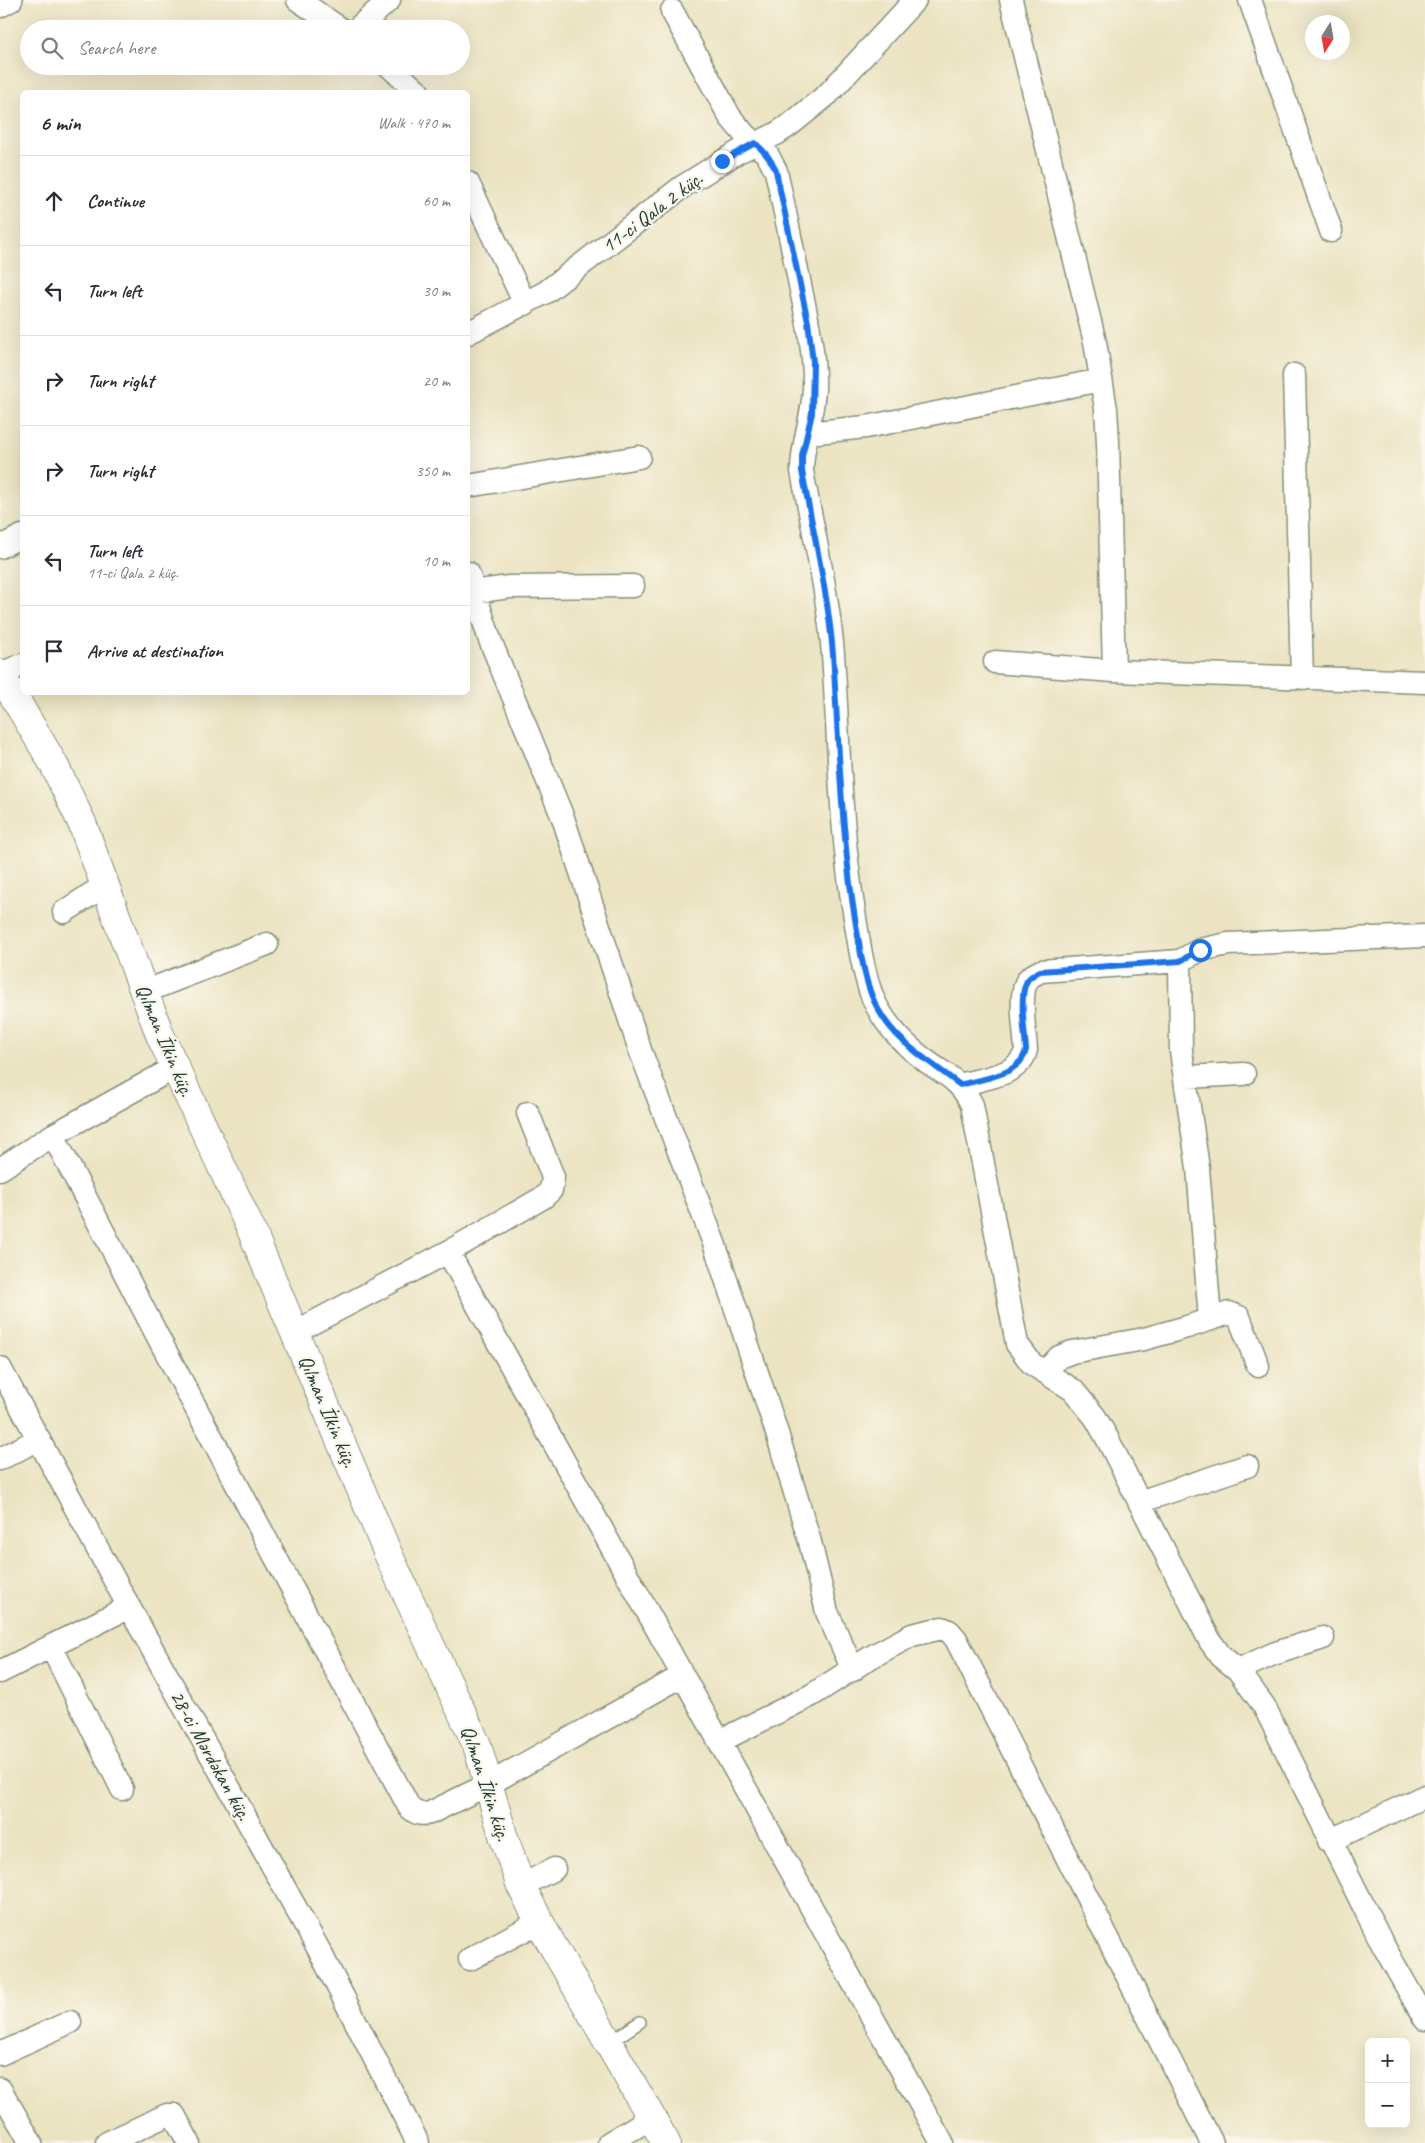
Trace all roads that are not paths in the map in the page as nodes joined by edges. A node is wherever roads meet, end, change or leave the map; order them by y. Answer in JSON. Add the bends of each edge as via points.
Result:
{"nodes":[{"id":1,"x":11,"y":0,"type":"edge"},
{"id":2,"x":298,"y":0,"type":"edge"},
{"id":3,"x":389,"y":0,"type":"edge"},
{"id":4,"x":915,"y":0,"type":"edge"},
{"id":5,"x":1011,"y":0,"type":"edge"},
{"id":6,"x":1250,"y":0,"type":"edge"},
{"id":7,"x":0,"y":6,"type":"edge"},
{"id":8,"x":672,"y":11,"type":"dead end"},
{"id":9,"x":328,"y":20,"type":"edge"},
{"id":10,"x":367,"y":20,"type":"edge"},
{"id":11,"x":399,"y":75,"type":"edge"},
{"id":12,"x":416,"y":90,"type":"edge"},
{"id":13,"x":755,"y":143,"type":"junction"},
{"id":14,"x":470,"y":187,"type":"edge"},
{"id":15,"x":1331,"y":231,"type":"dead end"},
{"id":16,"x":525,"y":304,"type":"junction"},
{"id":17,"x":470,"y":332,"type":"edge"},
{"id":18,"x":1294,"y":375,"type":"dead end"},
{"id":19,"x":1102,"y":380,"type":"junction"},
{"id":20,"x":807,"y":433,"type":"junction"},
{"id":21,"x":639,"y":457,"type":"dead end"},
{"id":22,"x":470,"y":486,"type":"edge"},
{"id":23,"x":20,"y":537,"type":"edge"},
{"id":24,"x":0,"y":546,"type":"edge"},
{"id":25,"x":470,"y":583,"type":"edge"},
{"id":26,"x":634,"y":586,"type":"dead end"},
{"id":27,"x":995,"y":662,"type":"dead end"},
{"id":28,"x":20,"y":666,"type":"edge"},
{"id":29,"x":1114,"y":671,"type":"junction"},
{"id":30,"x":0,"y":673,"type":"edge"},
{"id":31,"x":1302,"y":678,"type":"junction"},
{"id":32,"x":1425,"y":682,"type":"edge"},
{"id":33,"x":105,"y":885,"type":"junction"},
{"id":34,"x":64,"y":912,"type":"dead end"},
{"id":35,"x":1425,"y":936,"type":"edge"},
{"id":36,"x":267,"y":944,"type":"dead end"},
{"id":37,"x":1180,"y":961,"type":"junction"},
{"id":38,"x":144,"y":992,"type":"junction"},
{"id":39,"x":174,"y":1068,"type":"junction"},
{"id":40,"x":1244,"y":1074,"type":"dead end"},
{"id":41,"x":1186,"y":1077,"type":"junction"},
{"id":42,"x":960,"y":1085,"type":"junction"},
{"id":43,"x":528,"y":1113,"type":"dead end"},
{"id":44,"x":52,"y":1135,"type":"junction"},
{"id":45,"x":0,"y":1169,"type":"edge"},
{"id":46,"x":448,"y":1252,"type":"junction"},
{"id":47,"x":1210,"y":1319,"type":"junction"},
{"id":48,"x":295,"y":1332,"type":"junction"},
{"id":49,"x":1258,"y":1366,"type":"dead end"},
{"id":50,"x":0,"y":1368,"type":"edge"},
{"id":51,"x":1045,"y":1372,"type":"junction"},
{"id":52,"x":39,"y":1439,"type":"junction"},
{"id":53,"x":0,"y":1458,"type":"edge"},
{"id":54,"x":1247,"y":1466,"type":"dead end"},
{"id":55,"x":1139,"y":1502,"type":"junction"},
{"id":56,"x":129,"y":1607,"type":"junction"},
{"id":57,"x":1323,"y":1638,"type":"dead end"},
{"id":58,"x":51,"y":1646,"type":"junction"},
{"id":59,"x":853,"y":1670,"type":"junction"},
{"id":60,"x":1238,"y":1670,"type":"junction"},
{"id":61,"x":0,"y":1672,"type":"edge"},
{"id":62,"x":682,"y":1676,"type":"junction"},
{"id":63,"x":720,"y":1741,"type":"junction"},
{"id":64,"x":489,"y":1784,"type":"junction"},
{"id":65,"x":122,"y":1789,"type":"dead end"},
{"id":66,"x":1425,"y":1796,"type":"edge"},
{"id":67,"x":1330,"y":1840,"type":"junction"},
{"id":68,"x":554,"y":1869,"type":"dead end"},
{"id":69,"x":521,"y":1886,"type":"junction"},
{"id":70,"x":539,"y":1922,"type":"junction"},
{"id":71,"x":470,"y":1960,"type":"dead end"},
{"id":72,"x":1425,"y":2019,"type":"edge"},
{"id":73,"x":70,"y":2022,"type":"dead end"},
{"id":74,"x":640,"y":2022,"type":"dead end"},
{"id":75,"x":609,"y":2043,"type":"junction"},
{"id":76,"x":0,"y":2054,"type":"edge"},
{"id":77,"x":0,"y":2090,"type":"edge"},
{"id":78,"x":651,"y":2118,"type":"junction"},
{"id":79,"x":31,"y":2143,"type":"edge"},
{"id":80,"x":107,"y":2143,"type":"edge"},
{"id":81,"x":189,"y":2143,"type":"edge"},
{"id":82,"x":418,"y":2143,"type":"edge"},
{"id":83,"x":609,"y":2143,"type":"edge"},
{"id":84,"x":666,"y":2143,"type":"edge"},
{"id":85,"x":942,"y":2143,"type":"edge"},
{"id":86,"x":1212,"y":2143,"type":"edge"}],
"edges":[{"from":1,"to":7,"type":"street"},
{"from":2,"to":9,"type":"street"},
{"from":3,"to":10,"type":"street"},
{"from":4,"to":13,"type":"street","name":"11-ci Qala 2 küç.","via":[[813,108],[776,134]]},
{"from":5,"to":19,"type":"street"},
{"from":6,"to":15,"type":"street"},
{"from":8,"to":13,"type":"street","via":[[730,117]]},
{"from":11,"to":12,"type":"street"},
{"from":13,"to":16,"type":"street","name":"11-ci Qala 2 küç.","via":[[682,187]]},
{"from":13,"to":20,"type":"street","via":[[767,154],[776,171],[808,322],[814,388]]},
{"from":14,"to":16,"type":"street"},
{"from":16,"to":17,"type":"street","name":"11-ci Qala 2 küç."},
{"from":18,"to":31,"type":"street"},
{"from":19,"to":20,"type":"street","via":[[866,427]]},
{"from":19,"to":29,"type":"street","via":[[1108,442]]},
{"from":20,"to":42,"type":"street","via":[[802,471],[832,652],[849,884],[867,979],[878,1010],[906,1045]]},
{"from":21,"to":22,"type":"street"},
{"from":23,"to":24,"type":"street"},
{"from":25,"to":26,"type":"street","via":[[509,587]]},
{"from":25,"to":59,"type":"street","via":[[563,818],[640,1050],[714,1243],[776,1430],[810,1542],[827,1612]]},
{"from":27,"to":29,"type":"street"},
{"from":28,"to":30,"type":"street"},
{"from":29,"to":31,"type":"street"},
{"from":30,"to":33,"type":"street","name":"Qılman İlkin küç.","via":[[66,788]]},
{"from":31,"to":32,"type":"street"},
{"from":33,"to":34,"type":"street"},
{"from":33,"to":38,"type":"street","name":"Qılman İlkin küç."},
{"from":35,"to":37,"type":"street","via":[[1228,944],[1200,950]]},
{"from":36,"to":38,"type":"street"},
{"from":37,"to":41,"type":"street","via":[[1181,1051]]},
{"from":37,"to":42,"type":"street","via":[[1040,971],[1031,976],[1023,992],[1024,1059],[1015,1069]]},
{"from":38,"to":39,"type":"street","name":"Qılman İlkin küç."},
{"from":39,"to":44,"type":"street"},
{"from":39,"to":48,"type":"street","name":"Qılman İlkin küç.","via":[[250,1227]]},
{"from":40,"to":41,"type":"street"},
{"from":41,"to":47,"type":"street","via":[[1198,1168]]},
{"from":42,"to":51,"type":"street","via":[[975,1116],[1017,1344],[1032,1364]]},
{"from":43,"to":46,"type":"street","via":[[553,1177],[551,1190]]},
{"from":44,"to":45,"type":"street"},
{"from":44,"to":64,"type":"street","via":[[409,1807],[421,1814],[430,1813]]},
{"from":46,"to":48,"type":"street"},
{"from":46,"to":62,"type":"street"},
{"from":47,"to":49,"type":"street","via":[[1229,1312],[1239,1317]]},
{"from":47,"to":51,"type":"street","via":[[1144,1339],[1072,1352],[1059,1358]]},
{"from":48,"to":64,"type":"street","name":"Qılman İlkin küç.","via":[[389,1556],[477,1745]]},
{"from":50,"to":52,"type":"street","name":"28-ci Mərdəkan küç."},
{"from":51,"to":55,"type":"street","via":[[1073,1390],[1095,1418]]},
{"from":52,"to":53,"type":"street"},
{"from":52,"to":56,"type":"street","name":"28-ci Mərdəkan küç."},
{"from":54,"to":55,"type":"street"},
{"from":55,"to":60,"type":"street","via":[[1210,1640]]},
{"from":56,"to":58,"type":"street"},
{"from":56,"to":82,"type":"street","name":"28-ci Mərdəkan küç.","via":[[319,1950]]},
{"from":57,"to":60,"type":"street","via":[[1273,1654]]},
{"from":58,"to":61,"type":"street"},
{"from":58,"to":65,"type":"street"},
{"from":59,"to":63,"type":"street","via":[[812,1696]]},
{"from":59,"to":86,"type":"street","via":[[871,1656],[912,1635],[942,1628],[956,1639]]},
{"from":60,"to":67,"type":"street","via":[[1264,1706]]},
{"from":62,"to":63,"type":"street"},
{"from":62,"to":64,"type":"street"},
{"from":63,"to":85,"type":"street"},
{"from":64,"to":69,"type":"street","name":"Qılman İlkin küç."},
{"from":66,"to":67,"type":"street"},
{"from":67,"to":72,"type":"street"},
{"from":68,"to":69,"type":"street"},
{"from":69,"to":70,"type":"street","name":"Qılman İlkin küç."},
{"from":70,"to":71,"type":"street"},
{"from":70,"to":75,"type":"street","name":"Qılman İlkin küç."},
{"from":73,"to":76,"type":"street"},
{"from":74,"to":75,"type":"lane"},
{"from":75,"to":78,"type":"street","name":"Qılman İlkin küç."},
{"from":77,"to":79,"type":"street"},
{"from":78,"to":83,"type":"street"},
{"from":78,"to":84,"type":"street","name":"Qılman İlkin küç."},
{"from":80,"to":81,"type":"street","via":[[167,2115],[174,2115]]}]}
